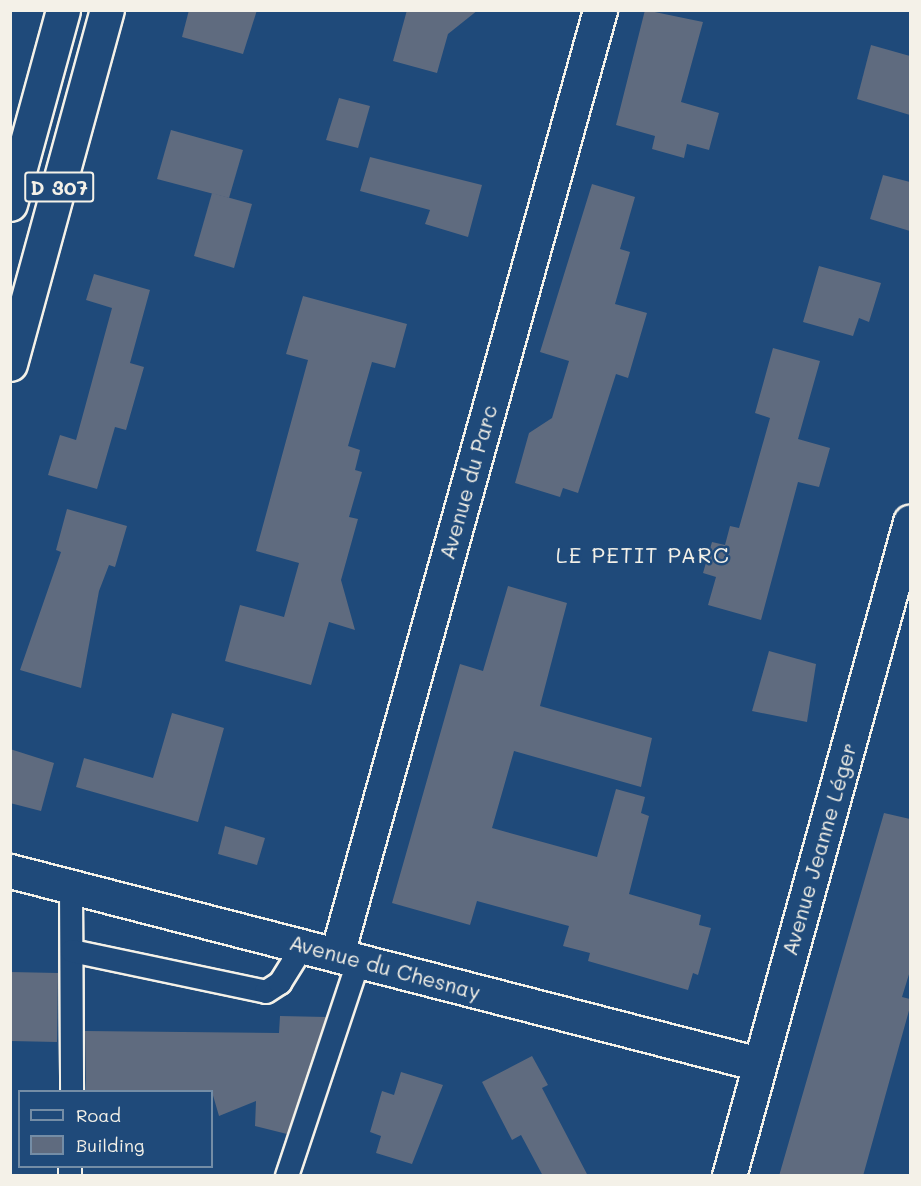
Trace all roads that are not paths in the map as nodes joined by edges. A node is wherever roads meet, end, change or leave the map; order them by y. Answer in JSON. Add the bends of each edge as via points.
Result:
{"nodes":[{"id":1,"x":63,"y":10,"type":"edge"},
{"id":2,"x":107,"y":10,"type":"edge"},
{"id":3,"x":600,"y":10,"type":"edge"},
{"id":4,"x":10,"y":204,"type":"edge"},
{"id":5,"x":10,"y":364,"type":"edge"},
{"id":6,"x":910,"y":522,"type":"edge"},
{"id":7,"x":10,"y":871,"type":"edge"},
{"id":8,"x":71,"y":886,"type":"junction"},
{"id":9,"x":303,"y":946,"type":"junction"},
{"id":10,"x":72,"y":951,"type":"junction"},
{"id":11,"x":348,"y":957,"type":"junction"},
{"id":12,"x":759,"y":1064,"type":"junction"},
{"id":13,"x":72,"y":1090,"type":"edge"},
{"id":14,"x":287,"y":1176,"type":"edge"},
{"id":15,"x":729,"y":1176,"type":"edge"}],
"edges":[{"from":1,"to":4,"type":"street","number":"D 307"},
{"from":2,"to":5,"type":"street","number":"D 307"},
{"from":3,"to":11,"type":"street","name":"Avenue du Parc"},
{"from":6,"to":12,"type":"street","name":"Avenue Jeanne Léger"},
{"from":7,"to":8,"type":"street","name":"Avenue du Chesnay"},
{"from":8,"to":9,"type":"street","name":"Avenue du Chesnay"},
{"from":8,"to":10,"type":"lane"},
{"from":9,"to":10,"type":"lane","via":[[280,983],[266,992]]},
{"from":9,"to":11,"type":"street","name":"Avenue du Chesnay"},
{"from":10,"to":13,"type":"lane"},
{"from":11,"to":12,"type":"street","name":"Avenue du Chesnay"},
{"from":11,"to":14,"type":"lane"},
{"from":12,"to":15,"type":"street","name":"Avenue Jeanne Léger"}]}
